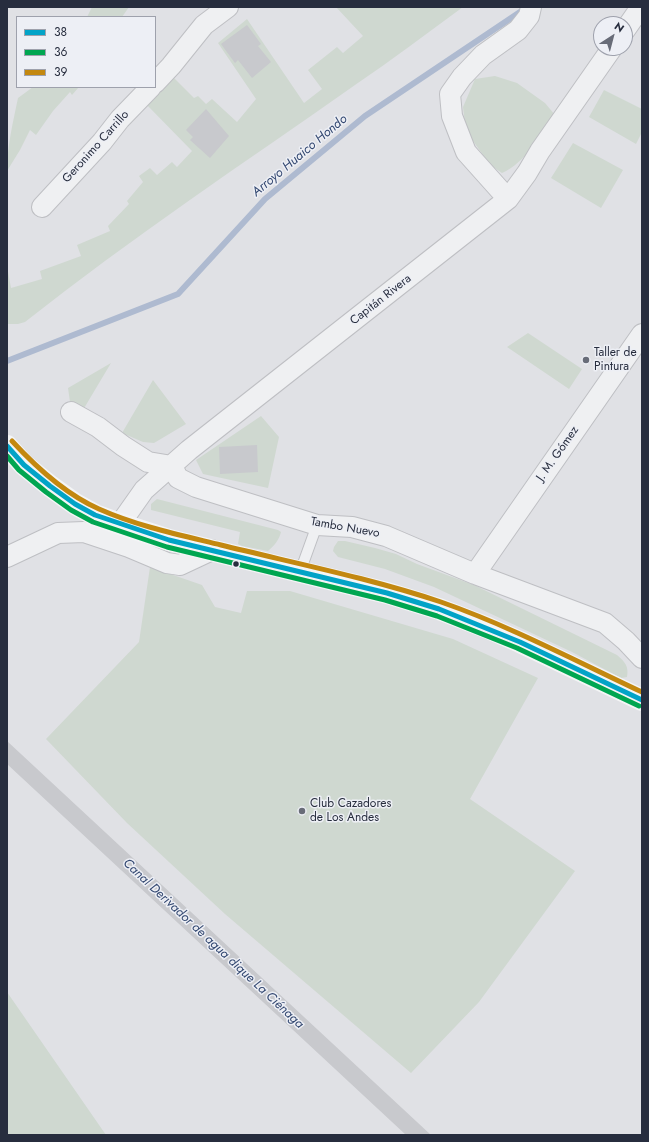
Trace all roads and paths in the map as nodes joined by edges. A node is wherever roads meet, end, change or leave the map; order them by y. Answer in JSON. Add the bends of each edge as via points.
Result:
{"nodes":[{"id":1,"x":228,"y":7,"type":"edge"},
{"id":2,"x":531,"y":7,"type":"edge"},
{"id":3,"x":641,"y":7,"type":"edge"},
{"id":4,"x":633,"y":18,"type":"edge"},
{"id":5,"x":606,"y":56,"type":"edge"},
{"id":6,"x":156,"y":82,"type":"edge"},
{"id":7,"x":150,"y":88,"type":"edge"},
{"id":8,"x":508,"y":199,"type":"junction"},
{"id":9,"x":42,"y":207,"type":"dead end"},
{"id":10,"x":642,"y":334,"type":"edge"},
{"id":11,"x":71,"y":412,"type":"dead end"},
{"id":12,"x":7,"y":446,"type":"edge"},
{"id":13,"x":172,"y":466,"type":"junction"},
{"id":14,"x":120,"y":524,"type":"junction"},
{"id":15,"x":317,"y":525,"type":"junction"},
{"id":16,"x":212,"y":550,"type":"junction"},
{"id":17,"x":7,"y":557,"type":"edge"},
{"id":18,"x":300,"y":572,"type":"junction"},
{"id":19,"x":475,"y":574,"type":"junction"},
{"id":20,"x":642,"y":658,"type":"edge"},
{"id":21,"x":642,"y":700,"type":"edge"}],
"edges":[{"from":1,"to":6,"type":"street","via":[[204,25]]},
{"from":2,"to":8,"type":"street","via":[[529,16],[518,30],[483,55],[450,94],[452,116],[466,152]]},
{"from":3,"to":4,"type":"street"},
{"from":5,"to":8,"type":"street","name":"Capitán Rivera"},
{"from":7,"to":9,"type":"street","name":"Geronimo Carrillo"},
{"from":8,"to":13,"type":"street","name":"Capitán Rivera"},
{"from":10,"to":19,"type":"street","name":"J. M. Gómez"},
{"from":11,"to":13,"type":"street","via":[[148,462]]},
{"from":12,"to":14,"type":"street","via":[[24,466],[75,504]]},
{"from":13,"to":14,"type":"street","name":"Capitán Rivera","via":[[144,490]]},
{"from":13,"to":15,"type":"street","name":"Tambo Nuevo","via":[[178,478],[196,487]]},
{"from":14,"to":16,"type":"street","via":[[169,540]]},
{"from":15,"to":18,"type":"lane"},
{"from":15,"to":19,"type":"street","name":"Tambo Nuevo","via":[[352,527],[386,536]]},
{"from":16,"to":17,"type":"street","via":[[180,565],[84,532],[58,533]]},
{"from":16,"to":18,"type":"street"},
{"from":18,"to":21,"type":"street","via":[[387,593],[439,609],[513,639]]},
{"from":19,"to":20,"type":"street","name":"Tambo Nuevo","via":[[605,623]]}]}
